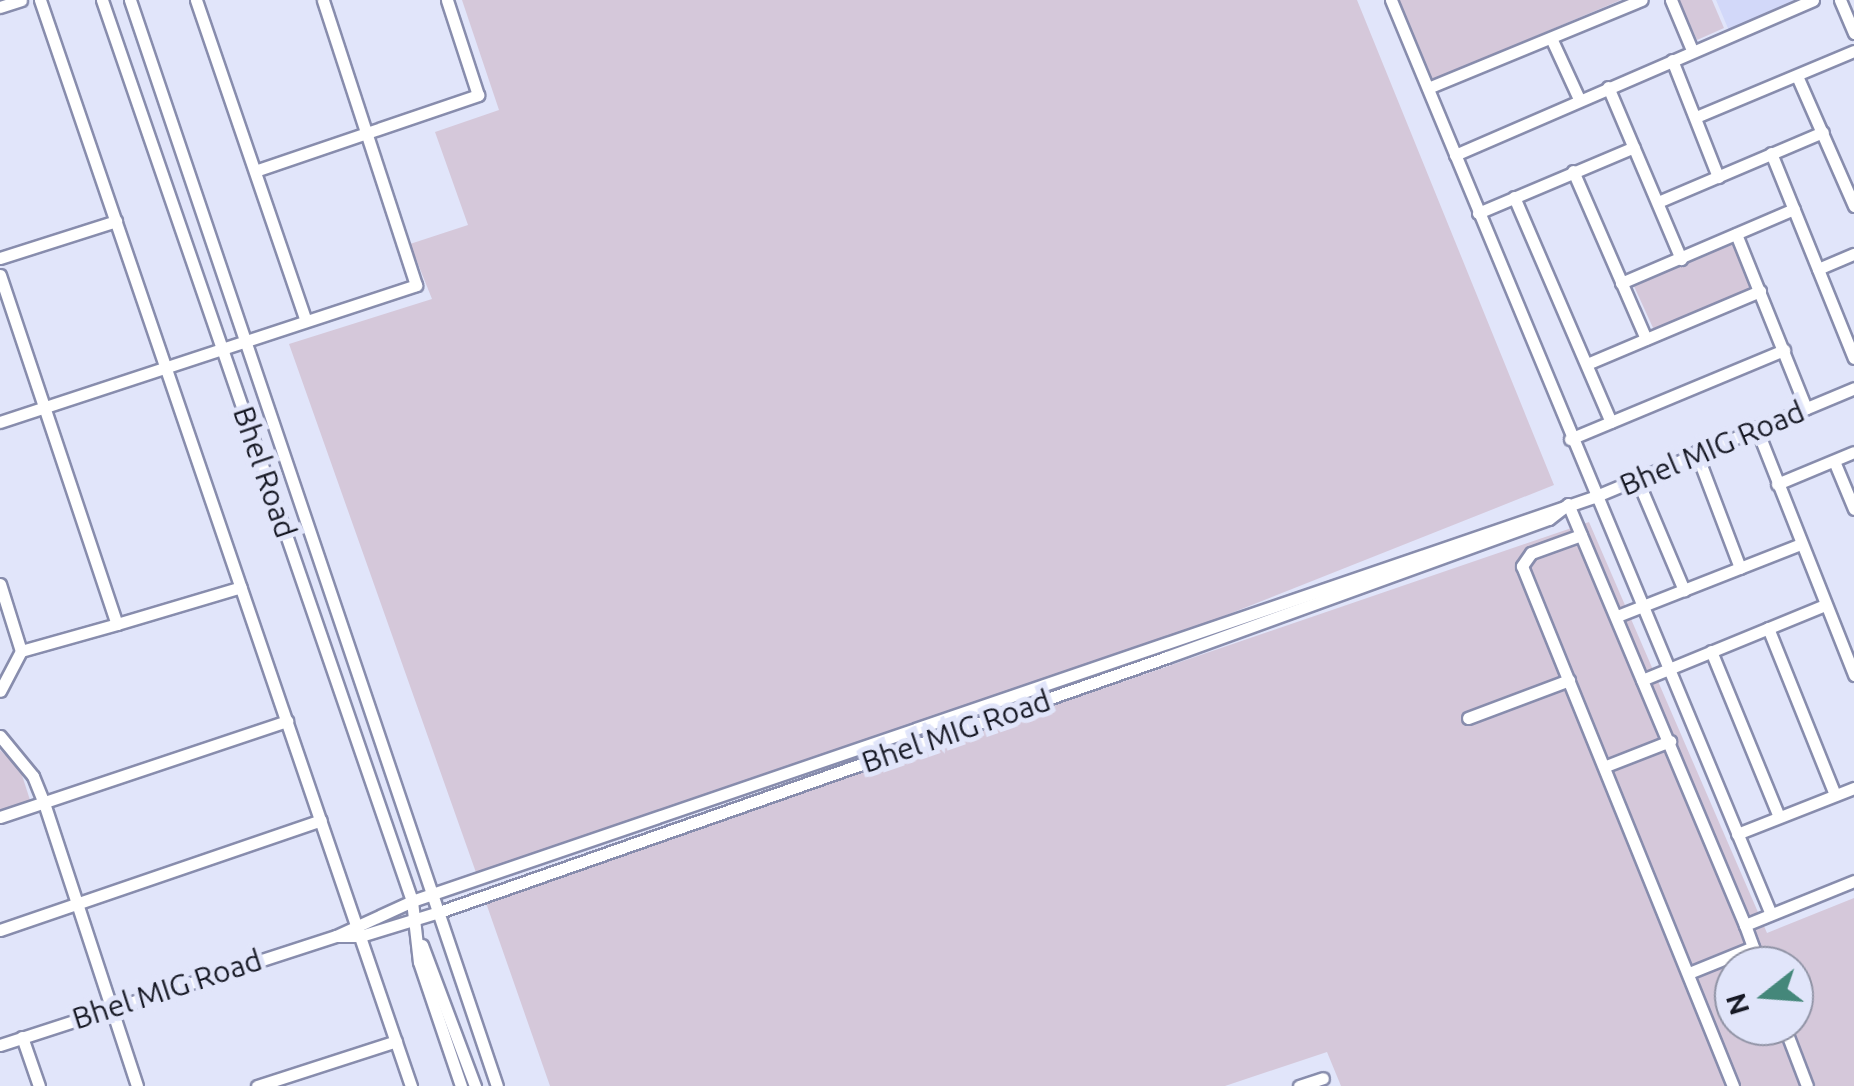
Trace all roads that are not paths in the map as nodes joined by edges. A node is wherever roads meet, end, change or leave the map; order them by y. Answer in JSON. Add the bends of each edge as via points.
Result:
{"nodes":[{"id":1,"x":22,"y":0,"type":"edge"},
{"id":2,"x":40,"y":0,"type":"edge"},
{"id":3,"x":102,"y":0,"type":"edge"},
{"id":4,"x":130,"y":0,"type":"edge"},
{"id":5,"x":196,"y":0,"type":"edge"},
{"id":6,"x":323,"y":0,"type":"edge"},
{"id":7,"x":448,"y":0,"type":"edge"},
{"id":8,"x":1391,"y":0,"type":"edge"},
{"id":9,"x":1642,"y":0,"type":"edge"},
{"id":10,"x":1671,"y":0,"type":"edge"},
{"id":11,"x":1813,"y":0,"type":"edge"},
{"id":12,"x":1840,"y":0,"type":"edge"},
{"id":13,"x":0,"y":7,"type":"edge"},
{"id":14,"x":1854,"y":33,"type":"edge"},
{"id":15,"x":1551,"y":38,"type":"junction"},
{"id":16,"x":1692,"y":50,"type":"junction"},
{"id":17,"x":1854,"y":52,"type":"edge"},
{"id":18,"x":1672,"y":60,"type":"junction"},
{"id":19,"x":1797,"y":76,"type":"junction"},
{"id":20,"x":1608,"y":87,"type":"junction"},
{"id":21,"x":1428,"y":88,"type":"junction"},
{"id":22,"x":1579,"y":99,"type":"junction"},
{"id":23,"x":1696,"y":118,"type":"junction"},
{"id":24,"x":1823,"y":132,"type":"junction"},
{"id":25,"x":367,"y":133,"type":"junction"},
{"id":26,"x":1634,"y":147,"type":"junction"},
{"id":27,"x":1770,"y":153,"type":"junction"},
{"id":28,"x":1456,"y":155,"type":"junction"},
{"id":29,"x":255,"y":172,"type":"junction"},
{"id":30,"x":1573,"y":172,"type":"junction"},
{"id":31,"x":1718,"y":177,"type":"junction"},
{"id":32,"x":1514,"y":197,"type":"junction"},
{"id":33,"x":1658,"y":202,"type":"junction"},
{"id":34,"x":1854,"y":206,"type":"edge"},
{"id":35,"x":1794,"y":209,"type":"junction"},
{"id":36,"x":1478,"y":214,"type":"junction"},
{"id":37,"x":116,"y":221,"type":"junction"},
{"id":38,"x":1736,"y":234,"type":"junction"},
{"id":39,"x":1854,"y":254,"type":"edge"},
{"id":40,"x":0,"y":258,"type":"edge"},
{"id":41,"x":1681,"y":259,"type":"junction"},
{"id":42,"x":1818,"y":269,"type":"junction"},
{"id":43,"x":0,"y":274,"type":"edge"},
{"id":44,"x":1621,"y":283,"type":"junction"},
{"id":45,"x":1760,"y":291,"type":"junction"},
{"id":46,"x":1854,"y":319,"type":"edge"},
{"id":47,"x":306,"y":321,"type":"junction"},
{"id":48,"x":1841,"y":324,"type":"junction"},
{"id":49,"x":1646,"y":339,"type":"junction"},
{"id":50,"x":246,"y":340,"type":"junction"},
{"id":51,"x":222,"y":348,"type":"junction"},
{"id":52,"x":1784,"y":350,"type":"junction"},
{"id":53,"x":1854,"y":358,"type":"edge"},
{"id":54,"x":1587,"y":364,"type":"junction"},
{"id":55,"x":166,"y":366,"type":"junction"},
{"id":56,"x":1854,"y":388,"type":"edge"},
{"id":57,"x":44,"y":408,"type":"junction"},
{"id":58,"x":1806,"y":408,"type":"junction"},
{"id":59,"x":0,"y":422,"type":"edge"},
{"id":60,"x":1611,"y":422,"type":"junction"},
{"id":61,"x":1756,"y":427,"type":"junction"},
{"id":62,"x":1570,"y":439,"type":"junction"},
{"id":63,"x":1696,"y":452,"type":"junction"},
{"id":64,"x":1854,"y":452,"type":"edge"},
{"id":65,"x":1834,"y":461,"type":"junction"},
{"id":66,"x":1637,"y":479,"type":"junction"},
{"id":67,"x":1777,"y":484,"type":"junction"},
{"id":68,"x":1594,"y":497,"type":"junction"},
{"id":69,"x":1568,"y":504,"type":"junction"},
{"id":70,"x":1854,"y":509,"type":"edge"},
{"id":71,"x":1581,"y":535,"type":"junction"},
{"id":72,"x":1801,"y":544,"type":"junction"},
{"id":73,"x":1740,"y":568,"type":"junction"},
{"id":74,"x":0,"y":584,"type":"edge"},
{"id":75,"x":241,"y":587,"type":"junction"},
{"id":76,"x":1684,"y":590,"type":"junction"},
{"id":77,"x":1825,"y":605,"type":"junction"},
{"id":78,"x":1643,"y":606,"type":"junction"},
{"id":79,"x":1617,"y":616,"type":"junction"},
{"id":80,"x":117,"y":624,"type":"junction"},
{"id":81,"x":1768,"y":628,"type":"junction"},
{"id":82,"x":21,"y":651,"type":"junction"},
{"id":83,"x":1711,"y":651,"type":"junction"},
{"id":84,"x":1850,"y":654,"type":"edge"},
{"id":85,"x":1669,"y":668,"type":"junction"},
{"id":86,"x":1854,"y":675,"type":"edge"},
{"id":87,"x":1569,"y":680,"type":"junction"},
{"id":88,"x":1642,"y":680,"type":"junction"},
{"id":89,"x":0,"y":691,"type":"edge"},
{"id":90,"x":1468,"y":718,"type":"dead end"},
{"id":91,"x":287,"y":720,"type":"junction"},
{"id":92,"x":0,"y":736,"type":"edge"},
{"id":93,"x":1670,"y":741,"type":"junction"},
{"id":94,"x":1606,"y":766,"type":"junction"},
{"id":95,"x":1854,"y":788,"type":"edge"},
{"id":96,"x":1835,"y":796,"type":"junction"},
{"id":97,"x":44,"y":803,"type":"junction"},
{"id":98,"x":0,"y":816,"type":"edge"},
{"id":99,"x":1779,"y":818,"type":"junction"},
{"id":100,"x":321,"y":820,"type":"junction"},
{"id":101,"x":1737,"y":834,"type":"junction"},
{"id":102,"x":1854,"y":880,"type":"edge"},
{"id":103,"x":434,"y":896,"type":"junction"},
{"id":104,"x":412,"y":902,"type":"junction"},
{"id":105,"x":74,"y":904,"type":"junction"},
{"id":106,"x":439,"y":912,"type":"junction"},
{"id":107,"x":1770,"y":912,"type":"junction"},
{"id":108,"x":417,"y":919,"type":"junction"},
{"id":109,"x":355,"y":922,"type":"junction"},
{"id":110,"x":1745,"y":925,"type":"junction"},
{"id":111,"x":0,"y":930,"type":"edge"},
{"id":112,"x":336,"y":936,"type":"junction"},
{"id":113,"x":361,"y":936,"type":"junction"},
{"id":114,"x":422,"y":946,"type":"junction"},
{"id":115,"x":1753,"y":946,"type":"edge"},
{"id":116,"x":1714,"y":963,"type":"edge"},
{"id":117,"x":1689,"y":973,"type":"junction"},
{"id":118,"x":110,"y":1005,"type":"junction"},
{"id":119,"x":22,"y":1037,"type":"junction"},
{"id":120,"x":396,"y":1041,"type":"junction"},
{"id":121,"x":0,"y":1045,"type":"edge"},
{"id":122,"x":1792,"y":1046,"type":"edge"},
{"id":123,"x":1323,"y":1078,"type":"dead end"},
{"id":124,"x":292,"y":1081,"type":"edge"},
{"id":125,"x":39,"y":1086,"type":"edge"},
{"id":126,"x":137,"y":1086,"type":"edge"},
{"id":127,"x":257,"y":1086,"type":"edge"},
{"id":128,"x":411,"y":1086,"type":"edge"},
{"id":129,"x":460,"y":1086,"type":"edge"},
{"id":130,"x":475,"y":1086,"type":"edge"},
{"id":131,"x":497,"y":1086,"type":"edge"},
{"id":132,"x":1299,"y":1086,"type":"edge"},
{"id":133,"x":1733,"y":1086,"type":"edge"},
{"id":134,"x":1807,"y":1086,"type":"edge"}],
"edges":[{"from":1,"to":13,"type":"street"},
{"from":2,"to":37,"type":"street"},
{"from":3,"to":51,"type":"street","name":"Bhel Road"},
{"from":4,"to":50,"type":"street"},
{"from":5,"to":29,"type":"street"},
{"from":6,"to":25,"type":"street"},
{"from":7,"to":25,"type":"street","via":[[478,95]]},
{"from":8,"to":21,"type":"street"},
{"from":9,"to":15,"type":"street"},
{"from":10,"to":16,"type":"street"},
{"from":11,"to":16,"type":"street"},
{"from":12,"to":14,"type":"street"},
{"from":15,"to":21,"type":"street"},
{"from":15,"to":22,"type":"street"},
{"from":16,"to":18,"type":"street"},
{"from":17,"to":19,"type":"street"},
{"from":18,"to":20,"type":"street"},
{"from":18,"to":23,"type":"street"},
{"from":19,"to":23,"type":"street"},
{"from":19,"to":24,"type":"street"},
{"from":20,"to":22,"type":"street"},
{"from":20,"to":26,"type":"street"},
{"from":21,"to":28,"type":"street"},
{"from":22,"to":28,"type":"street"},
{"from":23,"to":31,"type":"street"},
{"from":24,"to":27,"type":"street"},
{"from":24,"to":34,"type":"street"},
{"from":25,"to":29,"type":"street"},
{"from":25,"to":47,"type":"street","via":[[416,284]]},
{"from":26,"to":30,"type":"street"},
{"from":26,"to":33,"type":"street"},
{"from":27,"to":31,"type":"street"},
{"from":27,"to":35,"type":"street"},
{"from":28,"to":36,"type":"street"},
{"from":29,"to":47,"type":"street"},
{"from":30,"to":32,"type":"street"},
{"from":30,"to":44,"type":"street"},
{"from":31,"to":33,"type":"street"},
{"from":32,"to":36,"type":"street"},
{"from":32,"to":54,"type":"street"},
{"from":33,"to":41,"type":"street"},
{"from":35,"to":38,"type":"street"},
{"from":35,"to":42,"type":"street"},
{"from":36,"to":62,"type":"street"},
{"from":37,"to":40,"type":"street"},
{"from":37,"to":55,"type":"street"},
{"from":38,"to":41,"type":"street"},
{"from":38,"to":45,"type":"street"},
{"from":39,"to":42,"type":"street"},
{"from":41,"to":44,"type":"street"},
{"from":42,"to":48,"type":"street"},
{"from":43,"to":57,"type":"street"},
{"from":44,"to":49,"type":"street"},
{"from":45,"to":49,"type":"street"},
{"from":45,"to":52,"type":"street"},
{"from":46,"to":48,"type":"street"},
{"from":47,"to":50,"type":"street"},
{"from":48,"to":53,"type":"street"},
{"from":49,"to":54,"type":"street"},
{"from":50,"to":51,"type":"street"},
{"from":50,"to":103,"type":"street"},
{"from":51,"to":55,"type":"street"},
{"from":51,"to":104,"type":"street","name":"Bhel Road"},
{"from":52,"to":58,"type":"street"},
{"from":52,"to":60,"type":"street"},
{"from":54,"to":60,"type":"street"},
{"from":55,"to":57,"type":"street"},
{"from":55,"to":75,"type":"street"},
{"from":56,"to":58,"type":"street","name":"Bhel MIG Road"},
{"from":57,"to":59,"type":"street"},
{"from":57,"to":80,"type":"street"},
{"from":58,"to":61,"type":"street","name":"Bhel MIG Road"},
{"from":60,"to":62,"type":"street"},
{"from":61,"to":63,"type":"street","name":"Bhel MIG Road"},
{"from":61,"to":67,"type":"street"},
{"from":62,"to":68,"type":"street"},
{"from":63,"to":66,"type":"street","name":"Bhel MIG Road"},
{"from":63,"to":73,"type":"street"},
{"from":64,"to":65,"type":"street"},
{"from":65,"to":67,"type":"street"},
{"from":65,"to":70,"type":"street"},
{"from":66,"to":68,"type":"street","name":"Bhel MIG Road"},
{"from":66,"to":76,"type":"street"},
{"from":67,"to":72,"type":"street"},
{"from":68,"to":69,"type":"street","name":"Bhel MIG Road"},
{"from":68,"to":78,"type":"street"},
{"from":69,"to":71,"type":"street"},
{"from":69,"to":103,"type":"street","name":"Bhel MIG Road"},
{"from":69,"to":106,"type":"street","name":"Bhel MIG Road","via":[[1549,519]]},
{"from":71,"to":79,"type":"street"},
{"from":71,"to":87,"type":"street","via":[[1532,553],[1522,566]]},
{"from":72,"to":73,"type":"street"},
{"from":72,"to":77,"type":"street"},
{"from":73,"to":76,"type":"street"},
{"from":74,"to":82,"type":"street"},
{"from":75,"to":80,"type":"street"},
{"from":75,"to":91,"type":"street"},
{"from":76,"to":78,"type":"street"},
{"from":77,"to":81,"type":"street"},
{"from":77,"to":84,"type":"street"},
{"from":78,"to":79,"type":"street"},
{"from":78,"to":85,"type":"street"},
{"from":79,"to":88,"type":"street"},
{"from":80,"to":82,"type":"street"},
{"from":81,"to":83,"type":"street"},
{"from":81,"to":96,"type":"street"},
{"from":82,"to":89,"type":"street"},
{"from":83,"to":85,"type":"street"},
{"from":83,"to":99,"type":"street"},
{"from":84,"to":86,"type":"street"},
{"from":85,"to":88,"type":"street"},
{"from":85,"to":101,"type":"street"},
{"from":87,"to":90,"type":"street"},
{"from":87,"to":94,"type":"street"},
{"from":88,"to":93,"type":"street"},
{"from":91,"to":97,"type":"street"},
{"from":91,"to":100,"type":"street"},
{"from":92,"to":97,"type":"street","via":[[33,776]]},
{"from":93,"to":94,"type":"street"},
{"from":93,"to":110,"type":"street"},
{"from":94,"to":117,"type":"street"},
{"from":95,"to":96,"type":"street"},
{"from":96,"to":99,"type":"street"},
{"from":97,"to":98,"type":"street"},
{"from":97,"to":105,"type":"street"},
{"from":99,"to":101,"type":"street"},
{"from":100,"to":105,"type":"street"},
{"from":100,"to":109,"type":"street"},
{"from":101,"to":107,"type":"street"},
{"from":102,"to":107,"type":"street"},
{"from":103,"to":104,"type":"street","name":"Bhel MIG Road"},
{"from":103,"to":106,"type":"street"},
{"from":104,"to":108,"type":"street","name":"Bhel Road"},
{"from":104,"to":109,"type":"street","name":"Bhel MIG Road"},
{"from":105,"to":111,"type":"street"},
{"from":105,"to":118,"type":"street"},
{"from":106,"to":108,"type":"street","name":"Bhel MIG Road"},
{"from":106,"to":131,"type":"street"},
{"from":107,"to":110,"type":"street"},
{"from":108,"to":113,"type":"street","name":"Bhel MIG Road"},
{"from":108,"to":114,"type":"street","name":"Bhel Road"},
{"from":109,"to":112,"type":"street","name":"Bhel MIG Road"},
{"from":109,"to":113,"type":"street"},
{"from":110,"to":115,"type":"street"},
{"from":112,"to":113,"type":"street","name":"Bhel MIG Road"},
{"from":112,"to":118,"type":"street","name":"Bhel MIG Road"},
{"from":113,"to":120,"type":"street"},
{"from":114,"to":129,"type":"street","name":"Bhel Road","via":[[420,962]]},
{"from":114,"to":130,"type":"street","name":"Bhel Road"},
{"from":116,"to":117,"type":"street"},
{"from":117,"to":133,"type":"street"},
{"from":118,"to":119,"type":"street","name":"Bhel MIG Road"},
{"from":118,"to":126,"type":"street"},
{"from":119,"to":121,"type":"street","name":"Bhel MIG Road"},
{"from":119,"to":125,"type":"street"},
{"from":120,"to":124,"type":"street"},
{"from":120,"to":128,"type":"street"},
{"from":122,"to":134,"type":"street"},
{"from":123,"to":132,"type":"street"},
{"from":124,"to":127,"type":"street"}]}
